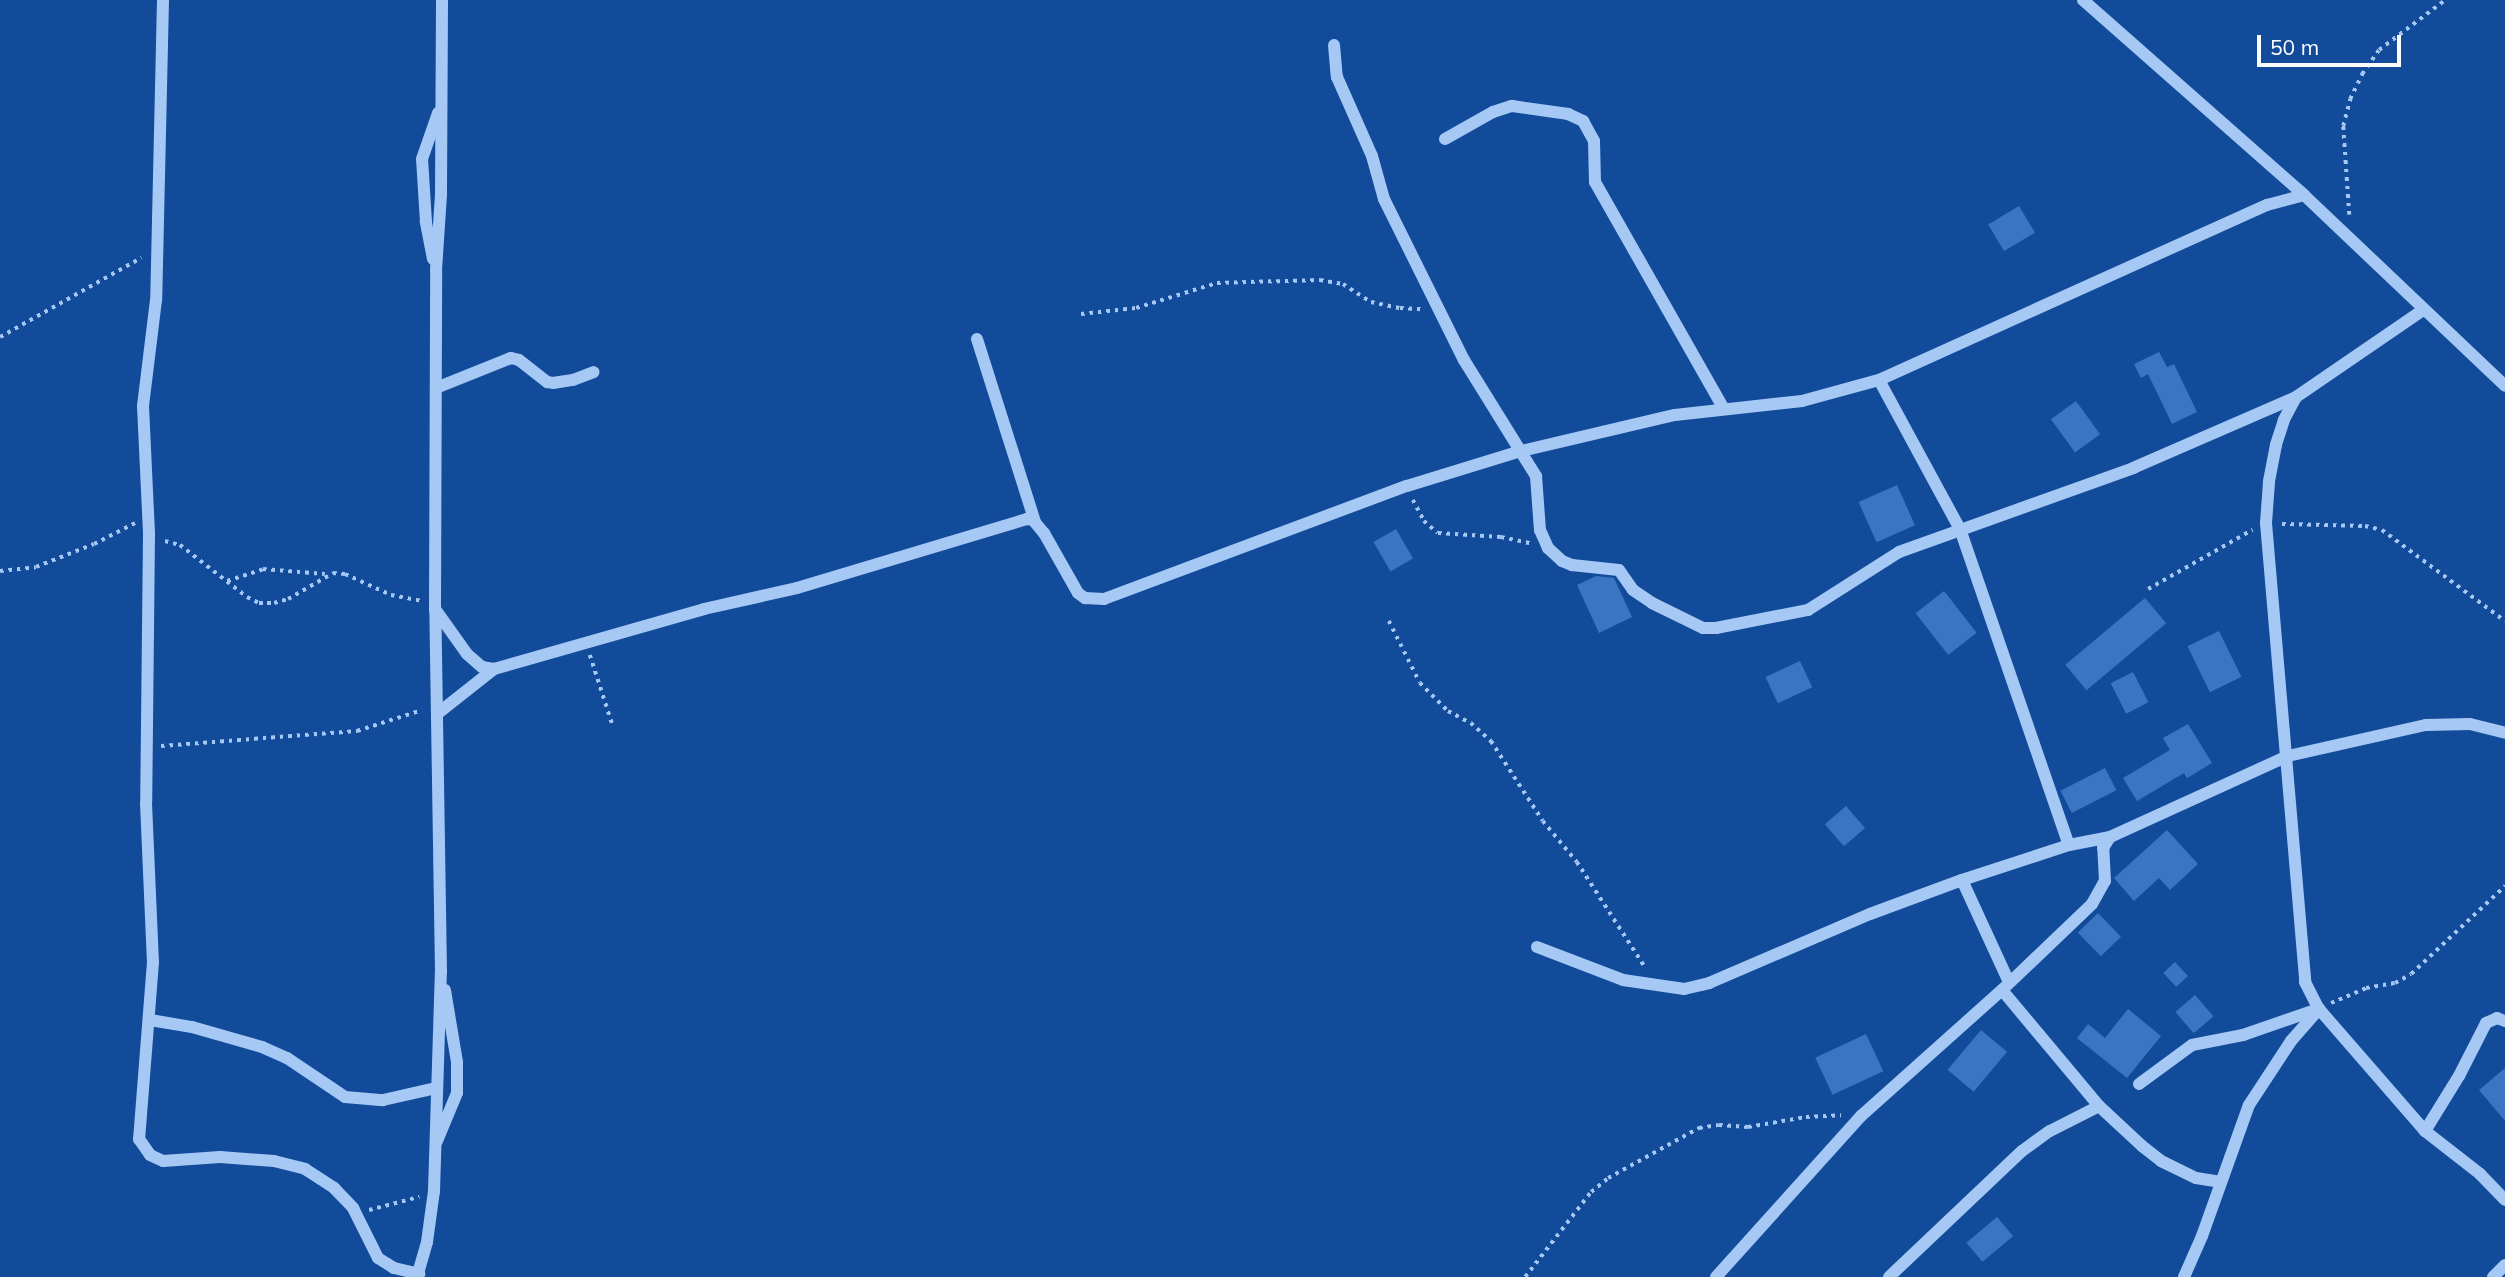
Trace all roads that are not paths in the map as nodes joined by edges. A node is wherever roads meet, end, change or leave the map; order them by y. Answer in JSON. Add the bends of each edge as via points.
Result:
{"nodes":[{"id":1,"x":163,"y":0,"type":"edge"},
{"id":2,"x":442,"y":0,"type":"edge"},
{"id":3,"x":2083,"y":0,"type":"edge"},
{"id":4,"x":1334,"y":44,"type":"dead end"},
{"id":5,"x":440,"y":106,"type":"junction"},
{"id":6,"x":1444,"y":139,"type":"dead end"},
{"id":7,"x":2304,"y":195,"type":"junction"},
{"id":8,"x":436,"y":270,"type":"junction"},
{"id":9,"x":2423,"y":310,"type":"junction"},
{"id":10,"x":976,"y":339,"type":"dead end"},
{"id":11,"x":594,"y":372,"type":"dead end"},
{"id":12,"x":1879,"y":380,"type":"junction"},
{"id":13,"x":2505,"y":386,"type":"edge"},
{"id":14,"x":436,"y":388,"type":"junction"},
{"id":15,"x":2296,"y":397,"type":"junction"},
{"id":16,"x":1724,"y":409,"type":"junction"},
{"id":17,"x":1521,"y":451,"type":"junction"},
{"id":18,"x":1035,"y":522,"type":"junction"},
{"id":19,"x":1960,"y":529,"type":"junction"},
{"id":20,"x":435,"y":608,"type":"junction"},
{"id":21,"x":494,"y":669,"type":"junction"},
{"id":22,"x":437,"y":709,"type":"junction"},
{"id":23,"x":2505,"y":733,"type":"edge"},
{"id":24,"x":2288,"y":756,"type":"junction"},
{"id":25,"x":2110,"y":837,"type":"junction"},
{"id":26,"x":2070,"y":845,"type":"junction"},
{"id":27,"x":1962,"y":880,"type":"junction"},
{"id":28,"x":1537,"y":947,"type":"dead end"},
{"id":29,"x":441,"y":972,"type":"junction"},
{"id":30,"x":2006,"y":986,"type":"junction"},
{"id":31,"x":2319,"y":1009,"type":"junction"},
{"id":32,"x":150,"y":1020,"type":"junction"},
{"id":33,"x":2505,"y":1021,"type":"edge"},
{"id":34,"x":2139,"y":1084,"type":"dead end"},
{"id":35,"x":436,"y":1088,"type":"junction"},
{"id":36,"x":2099,"y":1106,"type":"junction"},
{"id":37,"x":2425,"y":1131,"type":"junction"},
{"id":38,"x":435,"y":1145,"type":"junction"},
{"id":39,"x":2220,"y":1182,"type":"junction"},
{"id":40,"x":2505,"y":1200,"type":"edge"},
{"id":41,"x":2505,"y":1265,"type":"edge"},
{"id":42,"x":418,"y":1276,"type":"edge"},
{"id":43,"x":1716,"y":1277,"type":"edge"},
{"id":44,"x":1889,"y":1277,"type":"edge"},
{"id":45,"x":2184,"y":1277,"type":"edge"},
{"id":46,"x":2493,"y":1277,"type":"edge"}],
"edges":[{"from":1,"to":32,"type":"street","via":[[158,248],[143,406],[149,534]]},
{"from":2,"to":5,"type":"street"},
{"from":3,"to":7,"type":"street"},
{"from":4,"to":17,"type":"street","via":[[1337,77],[1372,156],[1384,199],[1470,370]]},
{"from":5,"to":8,"type":"street"},
{"from":5,"to":8,"type":"street","via":[[422,159],[426,222]]},
{"from":6,"to":16,"type":"street","via":[[1511,106],[1568,114],[1583,121],[1594,141],[1595,182]]},
{"from":7,"to":9,"type":"street"},
{"from":7,"to":12,"type":"street","via":[[2267,205]]},
{"from":8,"to":14,"type":"street"},
{"from":9,"to":13,"type":"street"},
{"from":9,"to":15,"type":"street"},
{"from":10,"to":18,"type":"street"},
{"from":11,"to":14,"type":"street","via":[[553,383],[511,358]]},
{"from":12,"to":16,"type":"street","via":[[1802,401]]},
{"from":12,"to":19,"type":"street"},
{"from":14,"to":20,"type":"street"},
{"from":15,"to":19,"type":"street","via":[[2133,468]]},
{"from":15,"to":24,"type":"street","via":[[2276,445],[2266,523]]},
{"from":16,"to":17,"type":"street","via":[[1661,418]]},
{"from":17,"to":18,"type":"street","via":[[1406,485],[1104,599],[1078,593]]},
{"from":17,"to":19,"type":"street","via":[[1536,477],[1540,530],[1548,548],[1572,565],[1617,569],[1633,590],[1652,603],[1709,629],[1808,610],[1877,564]]},
{"from":18,"to":21,"type":"street","via":[[1027,519],[797,588],[704,609]]},
{"from":19,"to":26,"type":"street"},
{"from":20,"to":21,"type":"street","via":[[467,654],[482,667]]},
{"from":20,"to":22,"type":"street"},
{"from":21,"to":22,"type":"street"},
{"from":22,"to":29,"type":"street"},
{"from":23,"to":24,"type":"street","via":[[2470,724],[2426,725]]},
{"from":24,"to":25,"type":"street"},
{"from":24,"to":31,"type":"street","via":[[2304,972]]},
{"from":25,"to":26,"type":"street"},
{"from":25,"to":30,"type":"street","via":[[2103,848],[2105,881],[2092,904]]},
{"from":26,"to":27,"type":"street"},
{"from":27,"to":28,"type":"street","via":[[1709,983],[1684,989],[1623,980]]},
{"from":27,"to":30,"type":"street"},
{"from":29,"to":35,"type":"street"},
{"from":29,"to":38,"type":"street","via":[[457,1062],[457,1093]]},
{"from":30,"to":36,"type":"street"},
{"from":30,"to":43,"type":"street","via":[[1861,1116]]},
{"from":31,"to":34,"type":"street","via":[[2243,1035],[2192,1045]]},
{"from":31,"to":37,"type":"street"},
{"from":31,"to":39,"type":"street","via":[[2283,1052],[2249,1105]]},
{"from":32,"to":35,"type":"street","via":[[262,1046],[345,1097],[383,1100]]},
{"from":32,"to":42,"type":"street","via":[[138,1133],[150,1155],[163,1161],[199,1157],[288,1163],[320,1177],[355,1211],[378,1258]]},
{"from":33,"to":37,"type":"street","via":[[2497,1018],[2486,1023]]},
{"from":35,"to":38,"type":"street"},
{"from":36,"to":39,"type":"street","via":[[2161,1161],[2196,1178]]},
{"from":36,"to":44,"type":"street","via":[[2050,1131],[2022,1152]]},
{"from":37,"to":40,"type":"street"},
{"from":38,"to":42,"type":"street","via":[[434,1191]]},
{"from":39,"to":45,"type":"street"},
{"from":41,"to":46,"type":"street"}]}
